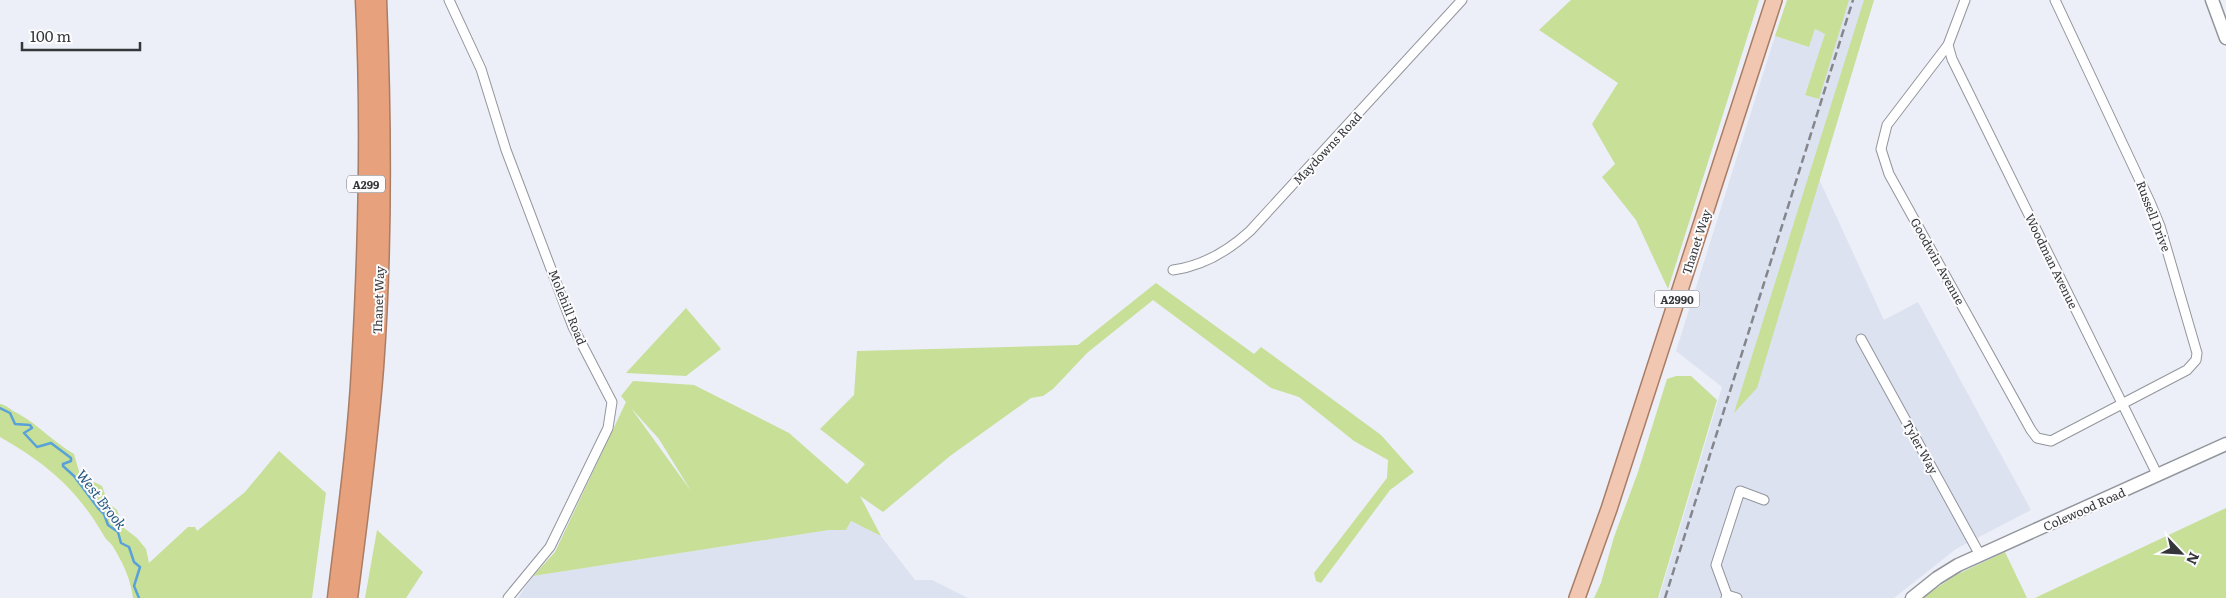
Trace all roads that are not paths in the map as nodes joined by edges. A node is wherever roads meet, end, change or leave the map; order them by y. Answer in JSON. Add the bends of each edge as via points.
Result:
{"nodes":[{"id":1,"x":364,"y":0,"type":"edge"},
{"id":2,"x":378,"y":0,"type":"edge"},
{"id":3,"x":449,"y":0,"type":"edge"},
{"id":4,"x":1462,"y":0,"type":"edge"},
{"id":5,"x":1774,"y":0,"type":"edge"},
{"id":6,"x":1965,"y":0,"type":"edge"},
{"id":7,"x":2055,"y":0,"type":"edge"},
{"id":8,"x":2212,"y":0,"type":"edge"},
{"id":9,"x":2226,"y":38,"type":"edge"},
{"id":10,"x":1948,"y":45,"type":"junction"},
{"id":11,"x":1173,"y":270,"type":"dead end"},
{"id":12,"x":1861,"y":339,"type":"dead end"},
{"id":13,"x":2122,"y":403,"type":"junction"},
{"id":14,"x":2226,"y":444,"type":"edge"},
{"id":15,"x":2158,"y":476,"type":"junction"},
{"id":16,"x":1764,"y":500,"type":"dead end"},
{"id":17,"x":1980,"y":555,"type":"junction"},
{"id":18,"x":1726,"y":597,"type":"edge"},
{"id":19,"x":336,"y":598,"type":"edge"},
{"id":20,"x":349,"y":598,"type":"edge"},
{"id":21,"x":508,"y":598,"type":"edge"},
{"id":22,"x":1577,"y":598,"type":"edge"},
{"id":23,"x":1737,"y":598,"type":"edge"},
{"id":24,"x":1912,"y":598,"type":"edge"}],
"edges":[{"from":1,"to":19,"type":"highway","name":"Thanet Way","number":"A299","via":[[368,79],[360,369]]},
{"from":2,"to":20,"type":"highway","name":"Thanet Way","number":"A299","via":[[382,92],[378,306],[367,451]]},
{"from":3,"to":21,"type":"street","name":"Molehill Road","via":[[481,69],[506,150],[573,327],[612,402],[608,428],[550,548]]},
{"from":4,"to":11,"type":"street","name":"Maydowns Road","via":[[1250,231],[1218,254],[1192,267]]},
{"from":5,"to":22,"type":"main road","name":"Thanet Way","number":"A2990","via":[[1609,509]]},
{"from":6,"to":10,"type":"street","name":"Goodwin Avenue"},
{"from":7,"to":13,"type":"street","name":"Russell Drive","via":[[2160,226],[2197,353],[2196,360],[2187,370]]},
{"from":8,"to":9,"type":"main road"},
{"from":10,"to":13,"type":"street","name":"Woodman Avenue","via":[[1952,59]]},
{"from":10,"to":13,"type":"street","name":"Goodwin Avenue","via":[[1887,125],[1881,149],[1889,174],[2037,438],[2050,441],[2060,438]]},
{"from":12,"to":17,"type":"street","name":"Tyler Way"},
{"from":13,"to":15,"type":"street","name":"Woodman Avenue"},
{"from":14,"to":15,"type":"main road","name":"Colewood Road"},
{"from":15,"to":17,"type":"main road","name":"Colewood Road"},
{"from":16,"to":18,"type":"street","via":[[1740,490],[1716,565]]},
{"from":17,"to":24,"type":"main road","name":"Colewood Road","via":[[1942,574]]},
{"from":18,"to":23,"type":"street"}]}
